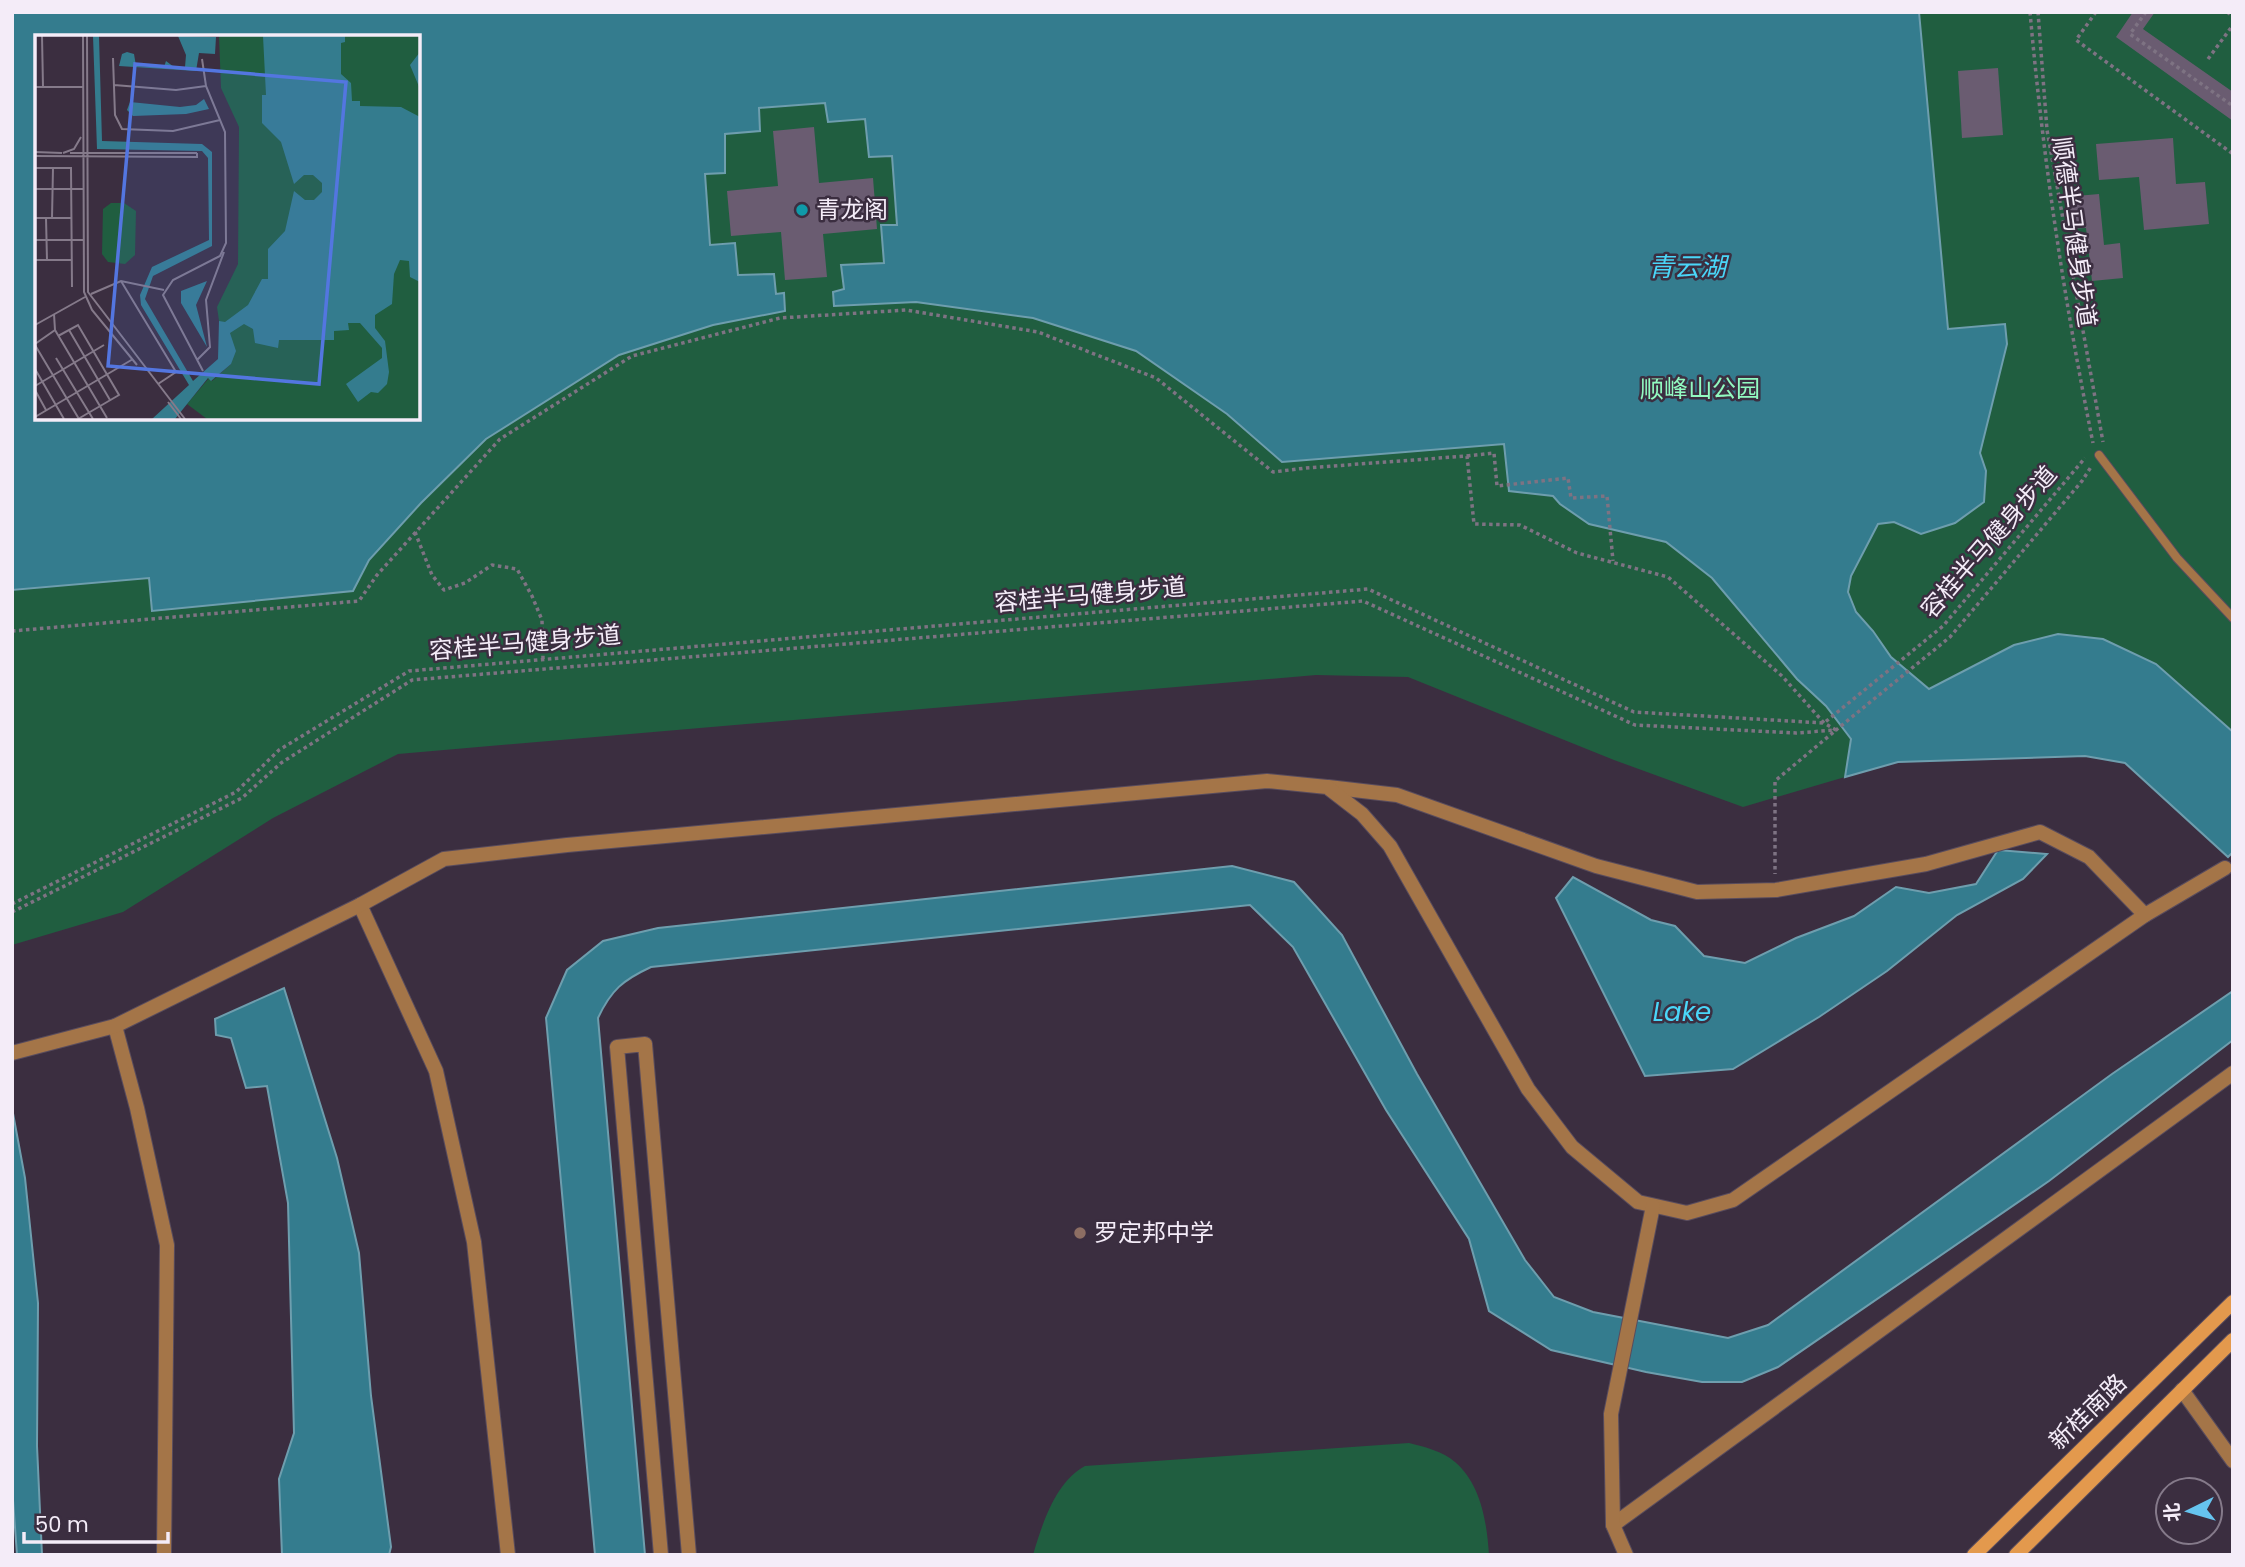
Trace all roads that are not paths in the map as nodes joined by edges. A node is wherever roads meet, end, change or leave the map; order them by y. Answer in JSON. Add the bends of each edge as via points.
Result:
{"nodes":[{"id":1,"x":2096,"y":451,"type":"road end"},
{"id":2,"x":2233,"y":618,"type":"edge"},
{"id":3,"x":1327,"y":787,"type":"junction"},
{"id":4,"x":2224,"y":868,"type":"dead end"},
{"id":5,"x":360,"y":905,"type":"junction"},
{"id":6,"x":2145,"y":915,"type":"junction"},
{"id":7,"x":115,"y":1026,"type":"junction"},
{"id":8,"x":12,"y":1052,"type":"edge"},
{"id":9,"x":2233,"y":1073,"type":"edge"},
{"id":10,"x":1653,"y":1206,"type":"junction"},
{"id":11,"x":2233,"y":1302,"type":"edge"},
{"id":12,"x":2233,"y":1340,"type":"edge"},
{"id":13,"x":2182,"y":1390,"type":"junction"},
{"id":14,"x":2233,"y":1461,"type":"edge"},
{"id":15,"x":1613,"y":1525,"type":"junction"},
{"id":16,"x":164,"y":1555,"type":"edge"},
{"id":17,"x":508,"y":1555,"type":"edge"},
{"id":18,"x":661,"y":1555,"type":"edge"},
{"id":19,"x":689,"y":1555,"type":"edge"},
{"id":20,"x":1626,"y":1555,"type":"edge"},
{"id":21,"x":1975,"y":1555,"type":"edge"},
{"id":22,"x":2016,"y":1555,"type":"edge"}],
"edges":[{"from":1,"to":2,"type":"lane","via":[[2177,558]]},
{"from":3,"to":5,"type":"street","via":[[1253,782],[444,859]]},
{"from":3,"to":6,"type":"street","via":[[1397,795],[1596,866],[1697,892],[1776,890],[1926,864],[2040,832],[2089,857]]},
{"from":3,"to":10,"type":"street","via":[[1362,814],[1390,846],[1528,1089],[1572,1147],[1638,1202]]},
{"from":4,"to":6,"type":"street"},
{"from":5,"to":7,"type":"street"},
{"from":5,"to":17,"type":"street","via":[[436,1071],[474,1242]]},
{"from":6,"to":10,"type":"street","via":[[1733,1200],[1687,1213]]},
{"from":7,"to":8,"type":"street"},
{"from":7,"to":16,"type":"street","via":[[167,1245]]},
{"from":9,"to":15,"type":"street"},
{"from":10,"to":15,"type":"street","via":[[1611,1414]]},
{"from":11,"to":21,"type":"main road","name":"新桂南路"},
{"from":12,"to":13,"type":"main road","name":"新桂南路"},
{"from":13,"to":14,"type":"street"},
{"from":13,"to":22,"type":"main road","name":"新桂南路"},
{"from":15,"to":20,"type":"street"},
{"from":18,"to":19,"type":"street","via":[[617,1047],[645,1044]]}]}
